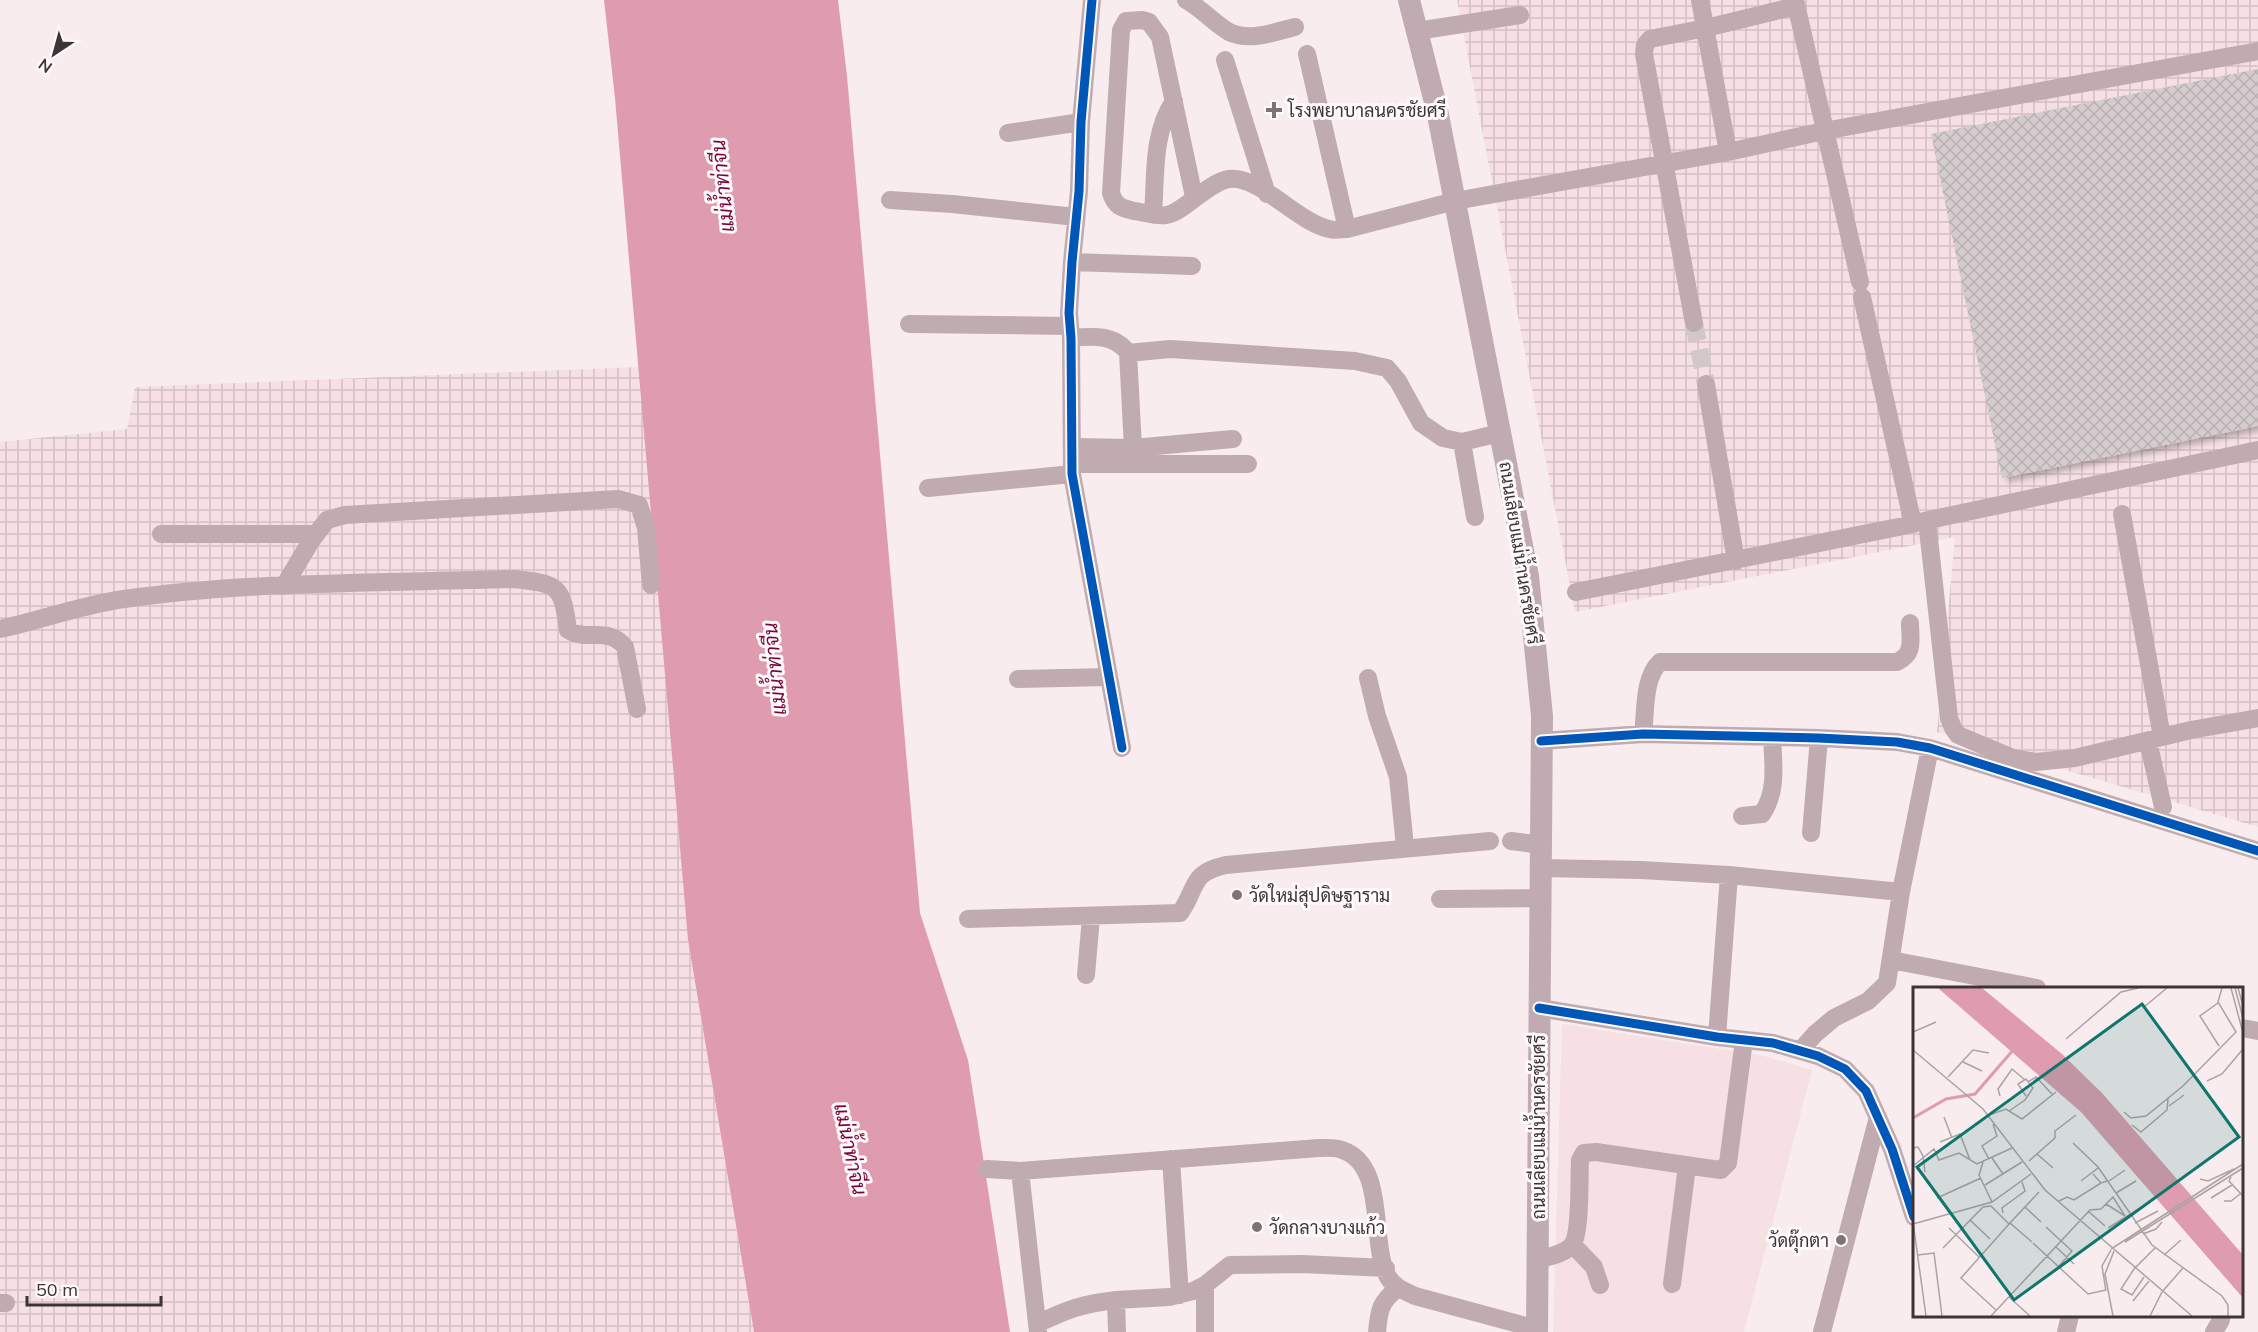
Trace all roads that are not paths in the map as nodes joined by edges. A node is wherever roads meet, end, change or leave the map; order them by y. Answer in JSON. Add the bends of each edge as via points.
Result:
{"nodes":[{"id":1,"x":1092,"y":0,"type":"edge"},
{"id":2,"x":1186,"y":0,"type":"edge"},
{"id":3,"x":1409,"y":0,"type":"edge"},
{"id":4,"x":1700,"y":0,"type":"edge"},
{"id":5,"x":1796,"y":3,"type":"edge"},
{"id":6,"x":1520,"y":15,"type":"dead end"},
{"id":7,"x":1295,"y":27,"type":"dead end"},
{"id":8,"x":1706,"y":28,"type":"junction"},
{"id":9,"x":1417,"y":31,"type":"junction"},
{"id":10,"x":2258,"y":51,"type":"edge"},
{"id":11,"x":1307,"y":54,"type":"dead end"},
{"id":12,"x":1225,"y":60,"type":"dead end"},
{"id":13,"x":1174,"y":101,"type":"junction"},
{"id":14,"x":1081,"y":122,"type":"junction"},
{"id":15,"x":1824,"y":131,"type":"junction"},
{"id":16,"x":1008,"y":133,"type":"dead end"},
{"id":17,"x":1728,"y":152,"type":"junction"},
{"id":18,"x":1664,"y":163,"type":"junction"},
{"id":19,"x":1267,"y":194,"type":"junction"},
{"id":20,"x":1194,"y":197,"type":"junction"},
{"id":21,"x":890,"y":200,"type":"dead end"},
{"id":22,"x":1455,"y":201,"type":"junction"},
{"id":23,"x":1153,"y":214,"type":"junction"},
{"id":24,"x":1076,"y":217,"type":"junction"},
{"id":25,"x":1347,"y":229,"type":"junction"},
{"id":26,"x":1072,"y":262,"type":"junction"},
{"id":27,"x":1192,"y":266,"type":"dead end"},
{"id":28,"x":1694,"y":323,"type":"tunnel mouth"},
{"id":29,"x":909,"y":324,"type":"dead end"},
{"id":30,"x":1070,"y":332,"type":"junction"},
{"id":31,"x":1128,"y":353,"type":"junction"},
{"id":32,"x":1706,"y":384,"type":"tunnel mouth"},
{"id":33,"x":1500,"y":433,"type":"junction"},
{"id":34,"x":1233,"y":439,"type":"dead end"},
{"id":35,"x":1462,"y":442,"type":"junction"},
{"id":36,"x":1133,"y":448,"type":"junction"},
{"id":37,"x":2258,"y":450,"type":"edge"},
{"id":38,"x":1072,"y":461,"type":"junction"},
{"id":39,"x":1248,"y":464,"type":"dead end"},
{"id":40,"x":928,"y":488,"type":"dead end"},
{"id":41,"x":2122,"y":514,"type":"dead end"},
{"id":42,"x":1475,"y":517,"type":"dead end"},
{"id":43,"x":1920,"y":522,"type":"junction"},
{"id":44,"x":161,"y":534,"type":"dead end"},
{"id":45,"x":316,"y":534,"type":"junction"},
{"id":46,"x":1736,"y":561,"type":"junction"},
{"id":47,"x":651,"y":585,"type":"dead end"},
{"id":48,"x":284,"y":586,"type":"junction"},
{"id":49,"x":1576,"y":592,"type":"dead end"},
{"id":50,"x":1910,"y":623,"type":"dead end"},
{"id":51,"x":0,"y":629,"type":"edge"},
{"id":52,"x":1108,"y":677,"type":"junction"},
{"id":53,"x":1368,"y":678,"type":"dead end"},
{"id":54,"x":1018,"y":679,"type":"dead end"},
{"id":55,"x":637,"y":709,"type":"dead end"},
{"id":56,"x":2258,"y":718,"type":"edge"},
{"id":57,"x":1643,"y":734,"type":"junction"},
{"id":58,"x":1772,"y":737,"type":"junction"},
{"id":59,"x":1819,"y":738,"type":"junction"},
{"id":60,"x":2155,"y":739,"type":"junction"},
{"id":61,"x":1541,"y":741,"type":"junction"},
{"id":62,"x":1122,"y":748,"type":"dead end"},
{"id":63,"x":1930,"y":748,"type":"junction"},
{"id":64,"x":2163,"y":807,"type":"dead end"},
{"id":65,"x":1742,"y":816,"type":"dead end"},
{"id":66,"x":1811,"y":833,"type":"dead end"},
{"id":67,"x":1511,"y":840,"type":"dead end"},
{"id":68,"x":1490,"y":841,"type":"dead end"},
{"id":69,"x":1542,"y":845,"type":"junction"},
{"id":70,"x":1405,"y":847,"type":"junction"},
{"id":71,"x":2258,"y":851,"type":"edge"},
{"id":72,"x":1541,"y":868,"type":"junction"},
{"id":73,"x":1729,"y":875,"type":"junction"},
{"id":74,"x":1901,"y":892,"type":"junction"},
{"id":75,"x":1540,"y":898,"type":"junction"},
{"id":76,"x":1440,"y":900,"type":"dead end"},
{"id":77,"x":1091,"y":916,"type":"junction"},
{"id":78,"x":968,"y":919,"type":"dead end"},
{"id":79,"x":1891,"y":960,"type":"junction"},
{"id":80,"x":1086,"y":975,"type":"dead end"},
{"id":81,"x":2032,"y":987,"type":"edge"},
{"id":82,"x":1539,"y":1008,"type":"junction"},
{"id":83,"x":2243,"y":1028,"type":"edge"},
{"id":84,"x":2258,"y":1031,"type":"edge"},
{"id":85,"x":1717,"y":1037,"type":"junction"},
{"id":86,"x":1744,"y":1040,"type":"junction"},
{"id":87,"x":1800,"y":1051,"type":"junction"},
{"id":88,"x":1878,"y":1117,"type":"junction"},
{"id":89,"x":1171,"y":1159,"type":"junction"},
{"id":90,"x":1687,"y":1166,"type":"junction"},
{"id":91,"x":987,"y":1169,"type":"dead end"},
{"id":92,"x":1020,"y":1171,"type":"junction"},
{"id":93,"x":1913,"y":1214,"type":"edge"},
{"id":94,"x":1573,"y":1245,"type":"junction"},
{"id":95,"x":1537,"y":1260,"type":"junction"},
{"id":96,"x":1386,"y":1268,"type":"junction"},
{"id":97,"x":1672,"y":1284,"type":"dead end"},
{"id":98,"x":1205,"y":1285,"type":"junction"},
{"id":99,"x":1600,"y":1285,"type":"dead end"},
{"id":100,"x":1398,"y":1288,"type":"junction"},
{"id":101,"x":1180,"y":1295,"type":"junction"},
{"id":102,"x":1116,"y":1300,"type":"junction"},
{"id":103,"x":2070,"y":1317,"type":"edge"},
{"id":104,"x":2221,"y":1317,"type":"edge"},
{"id":105,"x":1491,"y":1324,"type":"edge"},
{"id":106,"x":1038,"y":1328,"type":"edge"},
{"id":107,"x":1537,"y":1330,"type":"edge"},
{"id":108,"x":1117,"y":1332,"type":"edge"},
{"id":109,"x":1205,"y":1332,"type":"edge"},
{"id":110,"x":1377,"y":1332,"type":"edge"},
{"id":111,"x":1822,"y":1332,"type":"edge"},
{"id":112,"x":2066,"y":1332,"type":"edge"},
{"id":113,"x":2214,"y":1332,"type":"edge"}],
"edges":[{"from":1,"to":14,"type":"street"},
{"from":2,"to":7,"type":"street","via":[[1229,32],[1242,36]]},
{"from":3,"to":9,"type":"main road","name":"ถนนเลียบแม่น้ำนครชัยศรี"},
{"from":4,"to":8,"type":"street"},
{"from":5,"to":8,"type":"street"},
{"from":5,"to":15,"type":"street"},
{"from":6,"to":9,"type":"street"},
{"from":8,"to":17,"type":"street"},
{"from":8,"to":18,"type":"street","via":[[1650,39],[1645,45]]},
{"from":9,"to":22,"type":"main road","name":"ถนนเลียบแม่น้ำนครชัยศรี"},
{"from":10,"to":15,"type":"street"},
{"from":11,"to":25,"type":"street"},
{"from":12,"to":19,"type":"street"},
{"from":13,"to":20,"type":"street"},
{"from":13,"to":23,"type":"street","via":[[1160,128]]},
{"from":13,"to":23,"type":"street","via":[[1155,27],[1142,20],[1126,21],[1121,30],[1111,193],[1114,203],[1122,209]]},
{"from":14,"to":16,"type":"street"},
{"from":14,"to":24,"type":"street"},
{"from":15,"to":17,"type":"street"},
{"from":15,"to":43,"type":"street"},
{"from":17,"to":18,"type":"street"},
{"from":18,"to":22,"type":"street"},
{"from":18,"to":28,"type":"street"},
{"from":19,"to":20,"type":"street","via":[[1248,181],[1227,179]]},
{"from":19,"to":25,"type":"street","via":[[1314,223],[1330,230]]},
{"from":20,"to":23,"type":"street","via":[[1176,212],[1165,216]]},
{"from":21,"to":24,"type":"street"},
{"from":22,"to":25,"type":"street"},
{"from":22,"to":33,"type":"main road","name":"ถนนเลียบแม่น้ำนครชัยศรี"},
{"from":24,"to":26,"type":"street"},
{"from":26,"to":27,"type":"street"},
{"from":26,"to":30,"type":"street"},
{"from":29,"to":30,"type":"street"},
{"from":30,"to":31,"type":"street","via":[[1122,344]]},
{"from":30,"to":38,"type":"street"},
{"from":31,"to":35,"type":"street","via":[[1170,349],[1355,361],[1387,368],[1421,423],[1443,438]]},
{"from":31,"to":36,"type":"street"},
{"from":32,"to":46,"type":"street"},
{"from":33,"to":35,"type":"street"},
{"from":33,"to":61,"type":"main road","name":"ถนนเลียบแม่น้ำนครชัยศรี","via":[[1528,576]]},
{"from":34,"to":36,"type":"street"},
{"from":35,"to":42,"type":"street"},
{"from":36,"to":38,"type":"street"},
{"from":37,"to":43,"type":"street"},
{"from":38,"to":39,"type":"street"},
{"from":38,"to":40,"type":"street"},
{"from":38,"to":52,"type":"street"},
{"from":41,"to":60,"type":"street"},
{"from":43,"to":46,"type":"street"},
{"from":43,"to":60,"type":"street","via":[[1949,718],[1958,735],[2013,758],[2036,762],[2075,758]]},
{"from":44,"to":45,"type":"street"},
{"from":45,"to":47,"type":"street","via":[[327,520],[345,515],[618,499],[639,505]]},
{"from":45,"to":48,"type":"street"},
{"from":46,"to":49,"type":"street"},
{"from":48,"to":51,"type":"street","via":[[122,599]]},
{"from":48,"to":55,"type":"street","via":[[514,579],[542,582],[552,586],[564,602],[568,630],[576,635],[613,637],[625,647]]},
{"from":50,"to":57,"type":"street","via":[[1910,650],[1907,657],[1897,662],[1660,662],[1650,676]]},
{"from":52,"to":54,"type":"street"},
{"from":52,"to":62,"type":"street"},
{"from":53,"to":70,"type":"street","via":[[1398,777]]},
{"from":56,"to":60,"type":"street"},
{"from":57,"to":58,"type":"street"},
{"from":57,"to":61,"type":"street"},
{"from":58,"to":59,"type":"street"},
{"from":58,"to":65,"type":"street","via":[[1774,776],[1769,803],[1762,814]]},
{"from":59,"to":63,"type":"street","via":[[1898,742]]},
{"from":59,"to":66,"type":"street"},
{"from":60,"to":64,"type":"street"},
{"from":61,"to":69,"type":"main road","name":"ถนนเลียบแม่น้ำนครชัยศรี"},
{"from":63,"to":71,"type":"street"},
{"from":63,"to":74,"type":"street"},
{"from":67,"to":69,"type":"street"},
{"from":68,"to":70,"type":"street"},
{"from":69,"to":72,"type":"main road","name":"ถนนเลียบแม่น้ำนครชัยศรี"},
{"from":70,"to":77,"type":"street","via":[[1218,867],[1209,869],[1194,882],[1180,913]]},
{"from":72,"to":73,"type":"street"},
{"from":72,"to":75,"type":"main road","name":"ถนนเลียบแม่น้ำนครชัยศรี"},
{"from":73,"to":74,"type":"street"},
{"from":73,"to":85,"type":"street"},
{"from":74,"to":79,"type":"street"},
{"from":75,"to":76,"type":"street"},
{"from":75,"to":82,"type":"main road","name":"ถนนเลียบแม่น้ำนครชัยศรี"},
{"from":77,"to":78,"type":"street"},
{"from":77,"to":80,"type":"street"},
{"from":79,"to":81,"type":"street"},
{"from":79,"to":87,"type":"street","via":[[1887,983],[1868,1001],[1834,1018]]},
{"from":82,"to":85,"type":"street"},
{"from":82,"to":95,"type":"main road","name":"ถนนเลียบแม่น้ำนครชัยศรี"},
{"from":83,"to":84,"type":"street"},
{"from":85,"to":86,"type":"street"},
{"from":86,"to":87,"type":"street"},
{"from":86,"to":90,"type":"street","via":[[1728,1164],[1721,1170]]},
{"from":87,"to":88,"type":"street","via":[[1845,1070],[1866,1091]]},
{"from":88,"to":93,"type":"street"},
{"from":88,"to":111,"type":"street"},
{"from":89,"to":92,"type":"street"},
{"from":89,"to":96,"type":"street","via":[[1319,1148],[1343,1150],[1366,1169]]},
{"from":89,"to":101,"type":"street"},
{"from":90,"to":94,"type":"street","via":[[1584,1153],[1580,1160]]},
{"from":90,"to":97,"type":"street"},
{"from":91,"to":92,"type":"street"},
{"from":92,"to":106,"type":"street"},
{"from":94,"to":95,"type":"street"},
{"from":94,"to":99,"type":"street","via":[[1594,1268]]},
{"from":95,"to":107,"type":"main road","name":"ถนนเลียบแม่น้ำนครชัยศรี"},
{"from":96,"to":98,"type":"street","via":[[1230,1265]]},
{"from":96,"to":100,"type":"street"},
{"from":98,"to":101,"type":"street"},
{"from":98,"to":109,"type":"street"},
{"from":100,"to":105,"type":"street"},
{"from":100,"to":110,"type":"street","via":[[1381,1306]]},
{"from":101,"to":102,"type":"street"},
{"from":102,"to":106,"type":"street","via":[[1067,1309]]},
{"from":102,"to":108,"type":"street"},
{"from":103,"to":112,"type":"street"},
{"from":104,"to":113,"type":"street"},
{"from":105,"to":107,"type":"street"}]}
